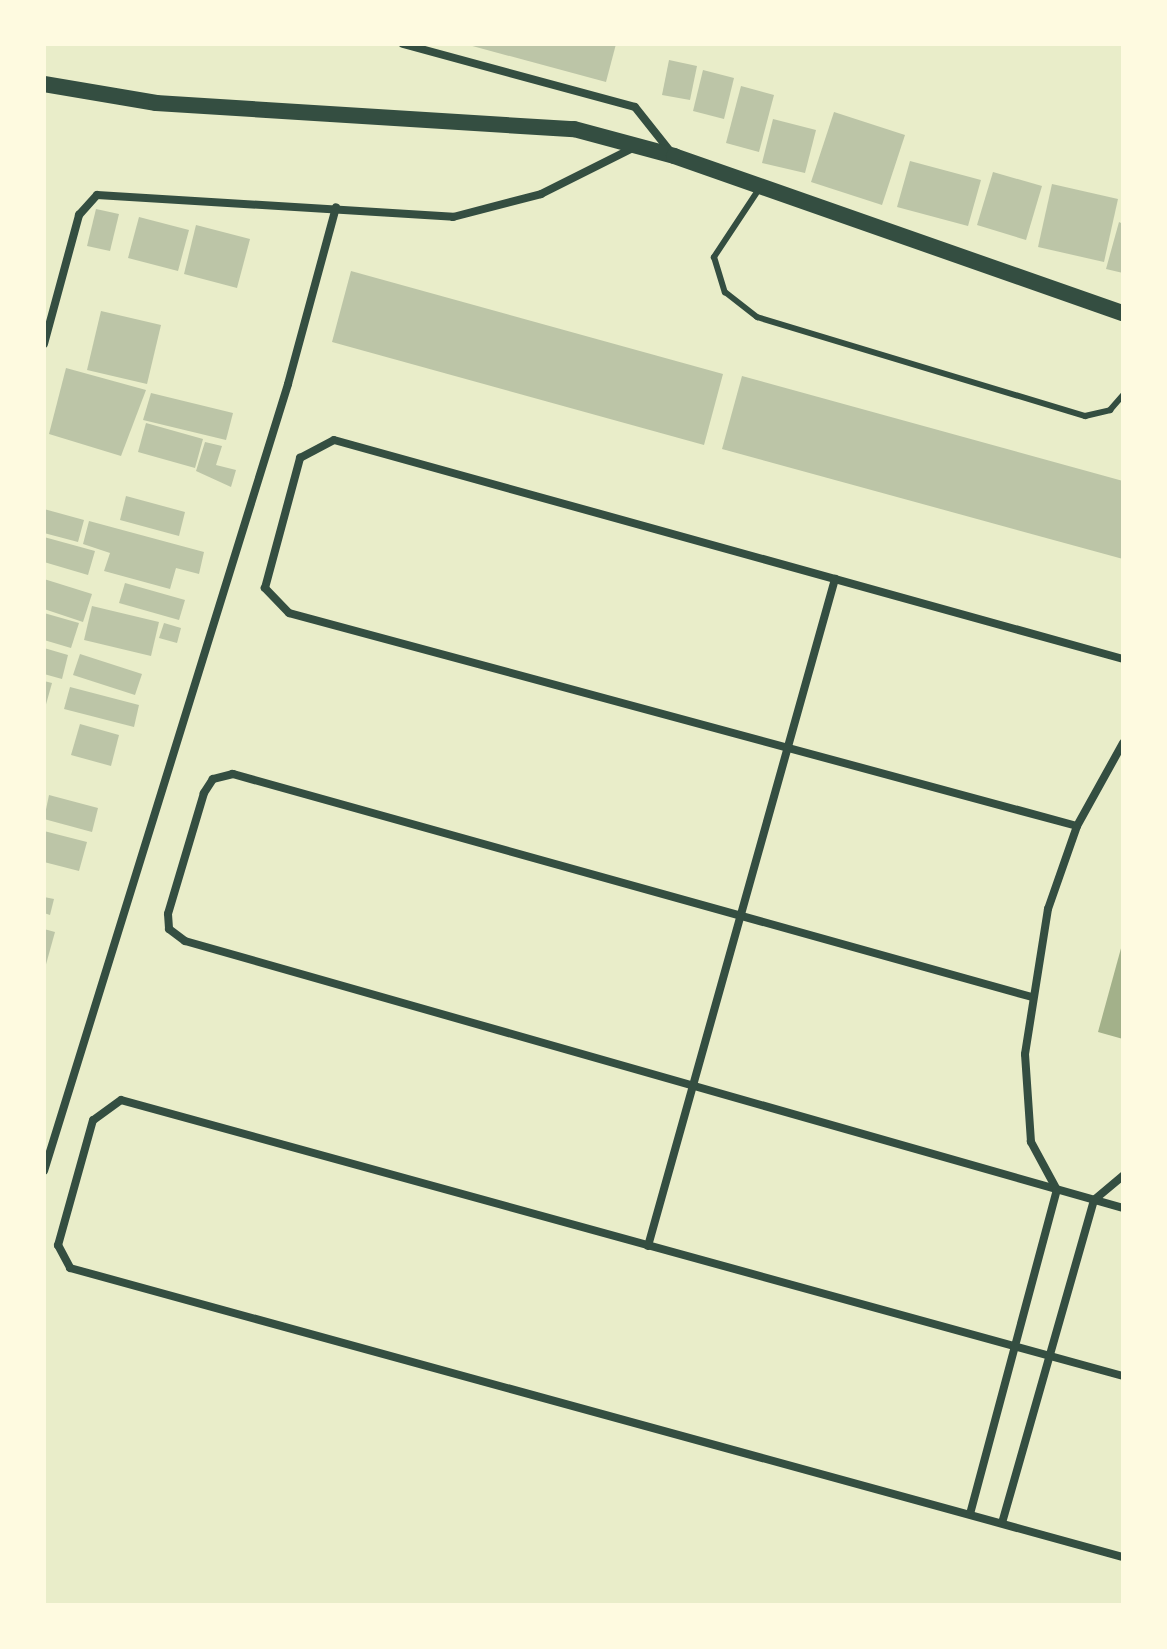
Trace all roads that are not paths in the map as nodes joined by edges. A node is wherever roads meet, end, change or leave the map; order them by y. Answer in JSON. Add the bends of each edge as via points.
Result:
{"nodes":[{"id":1,"x":403,"y":44,"type":"edge"},
{"id":2,"x":44,"y":84,"type":"edge"},
{"id":3,"x":639,"y":145,"type":"junction"},
{"id":4,"x":674,"y":156,"type":"junction"},
{"id":5,"x":761,"y":186,"type":"junction"},
{"id":6,"x":336,"y":207,"type":"junction"},
{"id":7,"x":1123,"y":313,"type":"edge"},
{"id":8,"x":44,"y":344,"type":"edge"},
{"id":9,"x":1123,"y":395,"type":"edge"},
{"id":10,"x":835,"y":579,"type":"junction"},
{"id":11,"x":1123,"y":659,"type":"edge"},
{"id":12,"x":1123,"y":743,"type":"edge"},
{"id":13,"x":787,"y":748,"type":"junction"},
{"id":14,"x":1077,"y":826,"type":"junction"},
{"id":15,"x":740,"y":913,"type":"junction"},
{"id":16,"x":1032,"y":997,"type":"junction"},
{"id":17,"x":693,"y":1084,"type":"junction"},
{"id":18,"x":44,"y":1171,"type":"edge"},
{"id":19,"x":1123,"y":1176,"type":"edge"},
{"id":20,"x":1057,"y":1190,"type":"junction"},
{"id":21,"x":1094,"y":1200,"type":"junction"},
{"id":22,"x":1123,"y":1208,"type":"edge"},
{"id":23,"x":648,"y":1246,"type":"junction"},
{"id":24,"x":1015,"y":1346,"type":"junction"},
{"id":25,"x":1049,"y":1355,"type":"junction"},
{"id":26,"x":1123,"y":1376,"type":"edge"},
{"id":27,"x":970,"y":1514,"type":"junction"},
{"id":28,"x":1002,"y":1523,"type":"junction"},
{"id":29,"x":1123,"y":1557,"type":"edge"}],
"edges":[{"from":1,"to":4,"type":"street","via":[[635,107]]},
{"from":2,"to":3,"type":"main road","via":[[156,103],[541,124]]},
{"from":3,"to":4,"type":"main road"},
{"from":3,"to":6,"type":"street","via":[[541,194],[482,212],[453,217]]},
{"from":4,"to":5,"type":"main road"},
{"from":5,"to":7,"type":"main road"},
{"from":5,"to":9,"type":"lane","via":[[714,257],[725,292],[757,317],[1085,416],[1110,410]]},
{"from":6,"to":8,"type":"street","via":[[97,195],[79,215]]},
{"from":6,"to":18,"type":"street","via":[[288,384]]},
{"from":10,"to":11,"type":"street"},
{"from":10,"to":13,"type":"street"},
{"from":10,"to":13,"type":"street","via":[[334,440],[300,458],[265,588],[289,613]]},
{"from":12,"to":14,"type":"street"},
{"from":13,"to":14,"type":"street"},
{"from":13,"to":15,"type":"street"},
{"from":14,"to":16,"type":"street","via":[[1048,909]]},
{"from":15,"to":16,"type":"street"},
{"from":15,"to":17,"type":"street"},
{"from":15,"to":17,"type":"street","via":[[233,774],[213,779],[204,793],[168,914],[169,929],[185,941]]},
{"from":16,"to":20,"type":"street","via":[[1025,1054],[1031,1142]]},
{"from":17,"to":20,"type":"street"},
{"from":17,"to":23,"type":"street"},
{"from":19,"to":21,"type":"street"},
{"from":20,"to":21,"type":"street"},
{"from":20,"to":24,"type":"street"},
{"from":21,"to":22,"type":"street"},
{"from":21,"to":25,"type":"street"},
{"from":23,"to":24,"type":"street"},
{"from":23,"to":27,"type":"street","via":[[121,1100],[93,1120],[58,1245],[70,1268]]},
{"from":24,"to":25,"type":"street"},
{"from":24,"to":27,"type":"street"},
{"from":25,"to":26,"type":"street"},
{"from":25,"to":28,"type":"street"},
{"from":27,"to":28,"type":"street"},
{"from":28,"to":29,"type":"street"}]}
